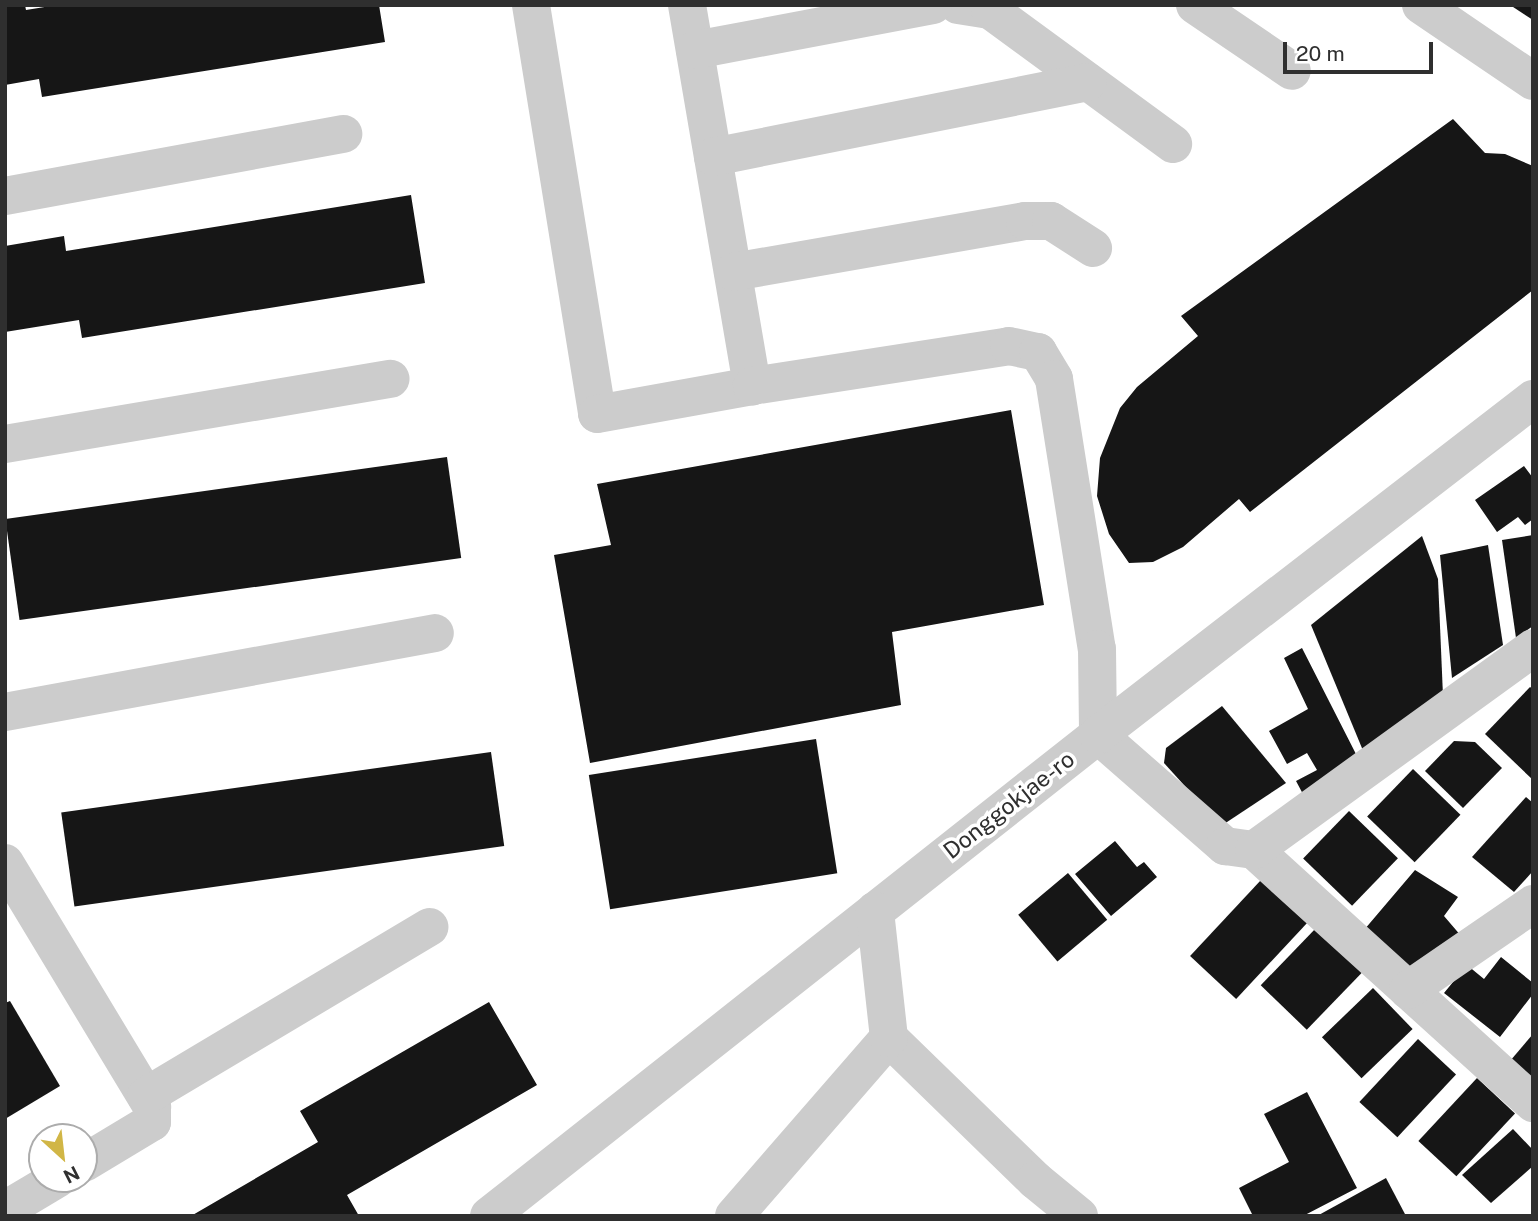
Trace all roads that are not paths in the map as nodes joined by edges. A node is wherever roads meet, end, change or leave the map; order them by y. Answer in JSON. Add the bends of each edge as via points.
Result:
{"nodes":[{"id":1,"x":531,"y":5,"type":"edge"},
{"id":2,"x":687,"y":5,"type":"edge"},
{"id":3,"x":933,"y":5,"type":"edge"},
{"id":4,"x":958,"y":5,"type":"edge"},
{"id":5,"x":1195,"y":5,"type":"edge"},
{"id":6,"x":1421,"y":5,"type":"edge"},
{"id":7,"x":695,"y":50,"type":"junction"},
{"id":8,"x":1292,"y":71,"type":"dead end"},
{"id":9,"x":1533,"y":81,"type":"edge"},
{"id":10,"x":1088,"y":82,"type":"junction"},
{"id":11,"x":343,"y":134,"type":"dead end"},
{"id":12,"x":1174,"y":144,"type":"dead end"},
{"id":13,"x":713,"y":157,"type":"junction"},
{"id":14,"x":5,"y":196,"type":"edge"},
{"id":15,"x":1093,"y":248,"type":"dead end"},
{"id":16,"x":733,"y":272,"type":"junction"},
{"id":17,"x":391,"y":379,"type":"dead end"},
{"id":18,"x":752,"y":386,"type":"junction"},
{"id":19,"x":1533,"y":399,"type":"edge"},
{"id":20,"x":5,"y":444,"type":"edge"},
{"id":21,"x":435,"y":633,"type":"dead end"},
{"id":22,"x":1533,"y":648,"type":"edge"},
{"id":23,"x":5,"y":712,"type":"edge"},
{"id":24,"x":1098,"y":735,"type":"junction"},
{"id":25,"x":1254,"y":850,"type":"junction"},
{"id":26,"x":5,"y":863,"type":"edge"},
{"id":27,"x":1533,"y":904,"type":"edge"},
{"id":28,"x":16,"y":907,"type":"edge"},
{"id":29,"x":875,"y":911,"type":"junction"},
{"id":30,"x":430,"y":927,"type":"dead end"},
{"id":31,"x":1408,"y":990,"type":"junction"},
{"id":32,"x":889,"y":1038,"type":"junction"},
{"id":33,"x":146,"y":1096,"type":"junction"},
{"id":34,"x":1533,"y":1103,"type":"edge"},
{"id":35,"x":98,"y":1155,"type":"edge"},
{"id":36,"x":34,"y":1193,"type":"edge"},
{"id":37,"x":5,"y":1210,"type":"edge"},
{"id":38,"x":489,"y":1216,"type":"edge"},
{"id":39,"x":734,"y":1216,"type":"edge"},
{"id":40,"x":1079,"y":1216,"type":"edge"}],
"edges":[{"from":1,"to":18,"type":"street","via":[[597,414]]},
{"from":2,"to":7,"type":"street"},
{"from":3,"to":7,"type":"street"},
{"from":4,"to":10,"type":"street","via":[[990,10]]},
{"from":5,"to":8,"type":"street"},
{"from":6,"to":9,"type":"street"},
{"from":7,"to":13,"type":"street"},
{"from":10,"to":12,"type":"street"},
{"from":10,"to":13,"type":"street"},
{"from":11,"to":14,"type":"street"},
{"from":13,"to":16,"type":"street"},
{"from":15,"to":16,"type":"street","via":[[1051,221],[1025,221]]},
{"from":16,"to":18,"type":"street"},
{"from":17,"to":20,"type":"street"},
{"from":18,"to":24,"type":"street","via":[[1009,346],[1038,352],[1054,379],[1095,635]]},
{"from":19,"to":24,"type":"street","name":"Donggokjae-ro"},
{"from":21,"to":23,"type":"street"},
{"from":22,"to":25,"type":"street"},
{"from":24,"to":25,"type":"street","via":[[1225,846]]},
{"from":24,"to":29,"type":"street","name":"Donggokjae-ro"},
{"from":25,"to":31,"type":"street"},
{"from":26,"to":28,"type":"street"},
{"from":27,"to":31,"type":"street"},
{"from":28,"to":33,"type":"street"},
{"from":29,"to":32,"type":"street"},
{"from":29,"to":38,"type":"street","name":"Donggokjae-ro"},
{"from":30,"to":33,"type":"street"},
{"from":31,"to":34,"type":"street"},
{"from":32,"to":39,"type":"street"},
{"from":32,"to":40,"type":"street","via":[[1035,1180]]},
{"from":33,"to":35,"type":"street","via":[[152,1122]]},
{"from":36,"to":37,"type":"street"}]}
